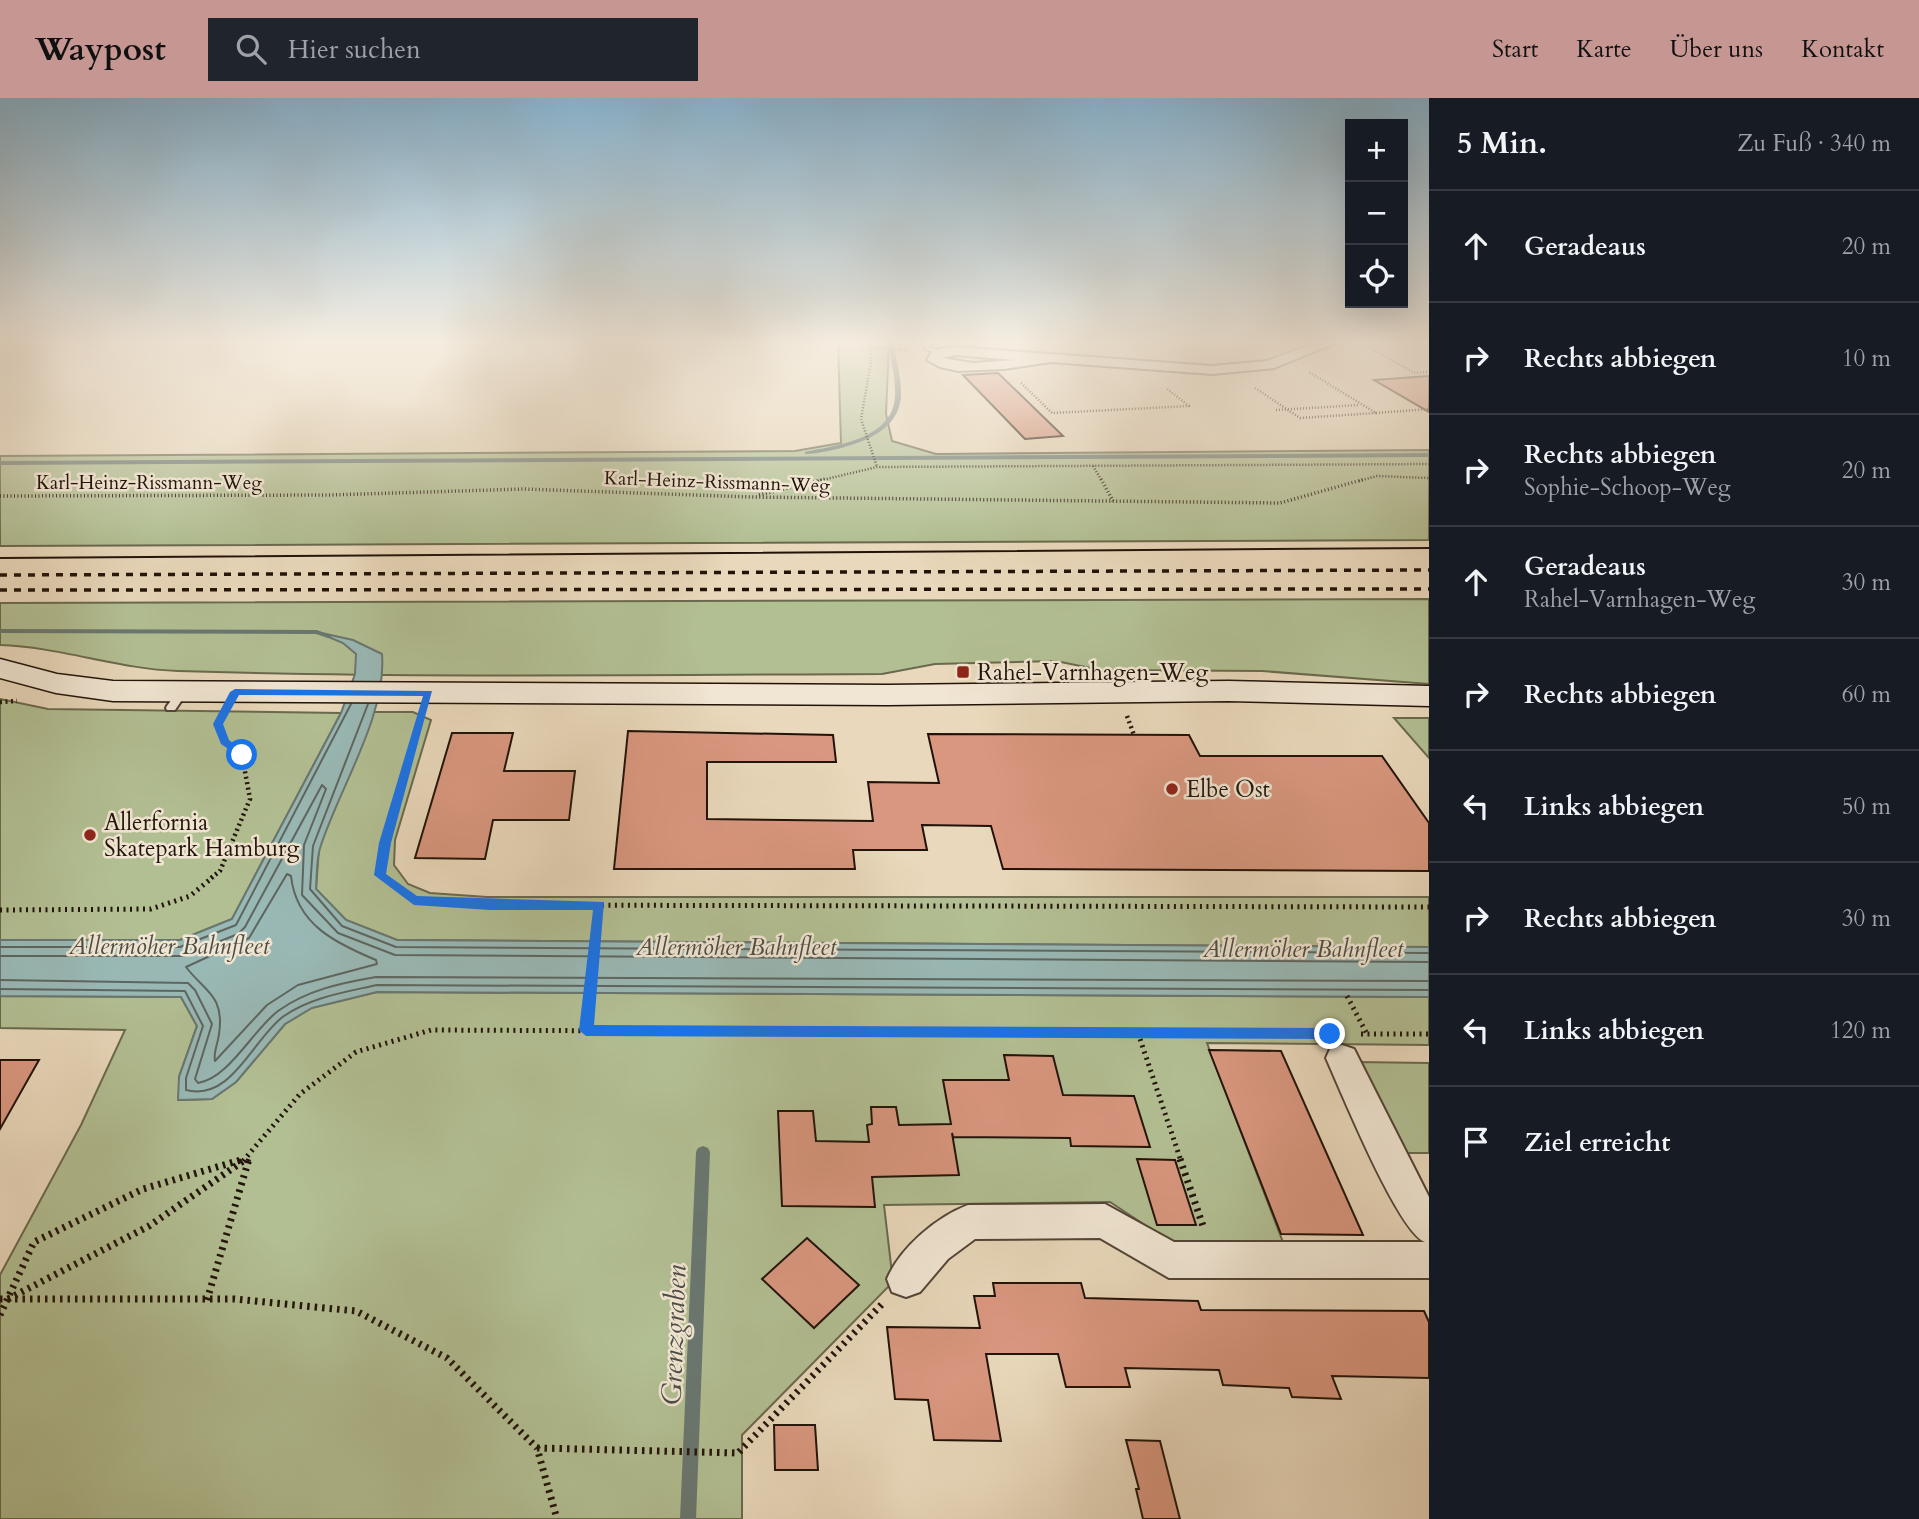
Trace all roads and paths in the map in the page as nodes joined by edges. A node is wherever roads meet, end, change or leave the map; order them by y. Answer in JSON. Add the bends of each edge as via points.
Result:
{"nodes":[{"id":1,"x":862,"y":408,"type":"edge"},
{"id":2,"x":1047,"y":408,"type":"edge"},
{"id":3,"x":1144,"y":408,"type":"edge"},
{"id":4,"x":1308,"y":408,"type":"edge"},
{"id":5,"x":1369,"y":408,"type":"edge"},
{"id":6,"x":1429,"y":409,"type":"edge"},
{"id":7,"x":1276,"y":410,"type":"dead end"},
{"id":8,"x":1287,"y":410,"type":"junction"},
{"id":9,"x":1376,"y":413,"type":"junction"},
{"id":10,"x":1429,"y":464,"type":"edge"},
{"id":11,"x":1093,"y":465,"type":"junction"},
{"id":12,"x":877,"y":467,"type":"junction"},
{"id":13,"x":1429,"y":478,"type":"edge"},
{"id":14,"x":0,"y":496,"type":"edge"},
{"id":15,"x":751,"y":497,"type":"junction"},
{"id":16,"x":1114,"y":502,"type":"junction"},
{"id":17,"x":0,"y":668,"type":"edge"},
{"id":18,"x":235,"y":692,"type":"junction"},
{"id":19,"x":422,"y":693,"type":"junction"},
{"id":20,"x":1429,"y":696,"type":"edge"},
{"id":21,"x":1124,"y":710,"type":"dead end"},
{"id":22,"x":1134,"y":735,"type":"dead end"},
{"id":23,"x":599,"y":905,"type":"junction"},
{"id":24,"x":1429,"y":907,"type":"edge"},
{"id":25,"x":0,"y":910,"type":"edge"},
{"id":26,"x":1347,"y":996,"type":"dead end"},
{"id":27,"x":586,"y":1030,"type":"junction"},
{"id":28,"x":1138,"y":1033,"type":"junction"},
{"id":29,"x":1367,"y":1034,"type":"junction"},
{"id":30,"x":1429,"y":1034,"type":"edge"},
{"id":31,"x":1342,"y":1042,"type":"junction"},
{"id":32,"x":249,"y":1157,"type":"junction"},
{"id":33,"x":1423,"y":1211,"type":"edge"},
{"id":34,"x":1204,"y":1231,"type":"dead end"},
{"id":35,"x":1429,"y":1260,"type":"edge"},
{"id":36,"x":906,"y":1279,"type":"joint"},
{"id":37,"x":4,"y":1299,"type":"edge"},
{"id":38,"x":207,"y":1300,"type":"junction"},
{"id":39,"x":0,"y":1315,"type":"edge"},
{"id":40,"x":537,"y":1448,"type":"junction"},
{"id":41,"x":557,"y":1519,"type":"edge"}],
"edges":[{"from":1,"to":12,"type":"path","via":[[864,434]]},
{"from":2,"to":3,"type":"path","via":[[1052,413]]},
{"from":4,"to":8,"type":"path"},
{"from":5,"to":9,"type":"path"},
{"from":6,"to":9,"type":"path"},
{"from":7,"to":8,"type":"path"},
{"from":8,"to":9,"type":"path","via":[[1300,418]]},
{"from":10,"to":11,"type":"path"},
{"from":11,"to":12,"type":"path"},
{"from":11,"to":16,"type":"path"},
{"from":12,"to":15,"type":"path"},
{"from":13,"to":16,"type":"path","name":"Karl-Heinz-Rissmann-Weg","via":[[1377,476],[1280,503]]},
{"from":14,"to":15,"type":"path","name":"Karl-Heinz-Rissmann-Weg","via":[[524,489]]},
{"from":15,"to":16,"type":"path","name":"Karl-Heinz-Rissmann-Weg"},
{"from":17,"to":18,"type":"street","via":[[56,683],[177,700]]},
{"from":18,"to":19,"type":"street"},
{"from":18,"to":25,"type":"path","via":[[218,724],[224,742],[242,755],[250,799],[220,872],[190,896],[151,909]]},
{"from":19,"to":20,"type":"street","via":[[1238,691]]},
{"from":19,"to":23,"type":"path","via":[[380,875],[414,900]]},
{"from":21,"to":22,"type":"path"},
{"from":23,"to":24,"type":"path"},
{"from":23,"to":27,"type":"path"},
{"from":26,"to":29,"type":"path"},
{"from":27,"to":28,"type":"path"},
{"from":27,"to":32,"type":"path","via":[[431,1030],[356,1052],[300,1094]]},
{"from":28,"to":31,"type":"path"},
{"from":28,"to":34,"type":"path"},
{"from":29,"to":30,"type":"path"},
{"from":29,"to":31,"type":"path"},
{"from":31,"to":33,"type":"street"},
{"from":32,"to":37,"type":"path","via":[[149,1226]]},
{"from":32,"to":37,"type":"path","via":[[143,1189],[34,1242]]},
{"from":32,"to":38,"type":"path"},
{"from":35,"to":36,"type":"street","via":[[1169,1260],[1105,1222],[968,1222],[935,1247]]},
{"from":36,"to":40,"type":"path","via":[[738,1453]]},
{"from":37,"to":38,"type":"path"},
{"from":37,"to":39,"type":"path"},
{"from":38,"to":40,"type":"path","via":[[356,1311],[447,1358]]},
{"from":40,"to":41,"type":"path"}]}
